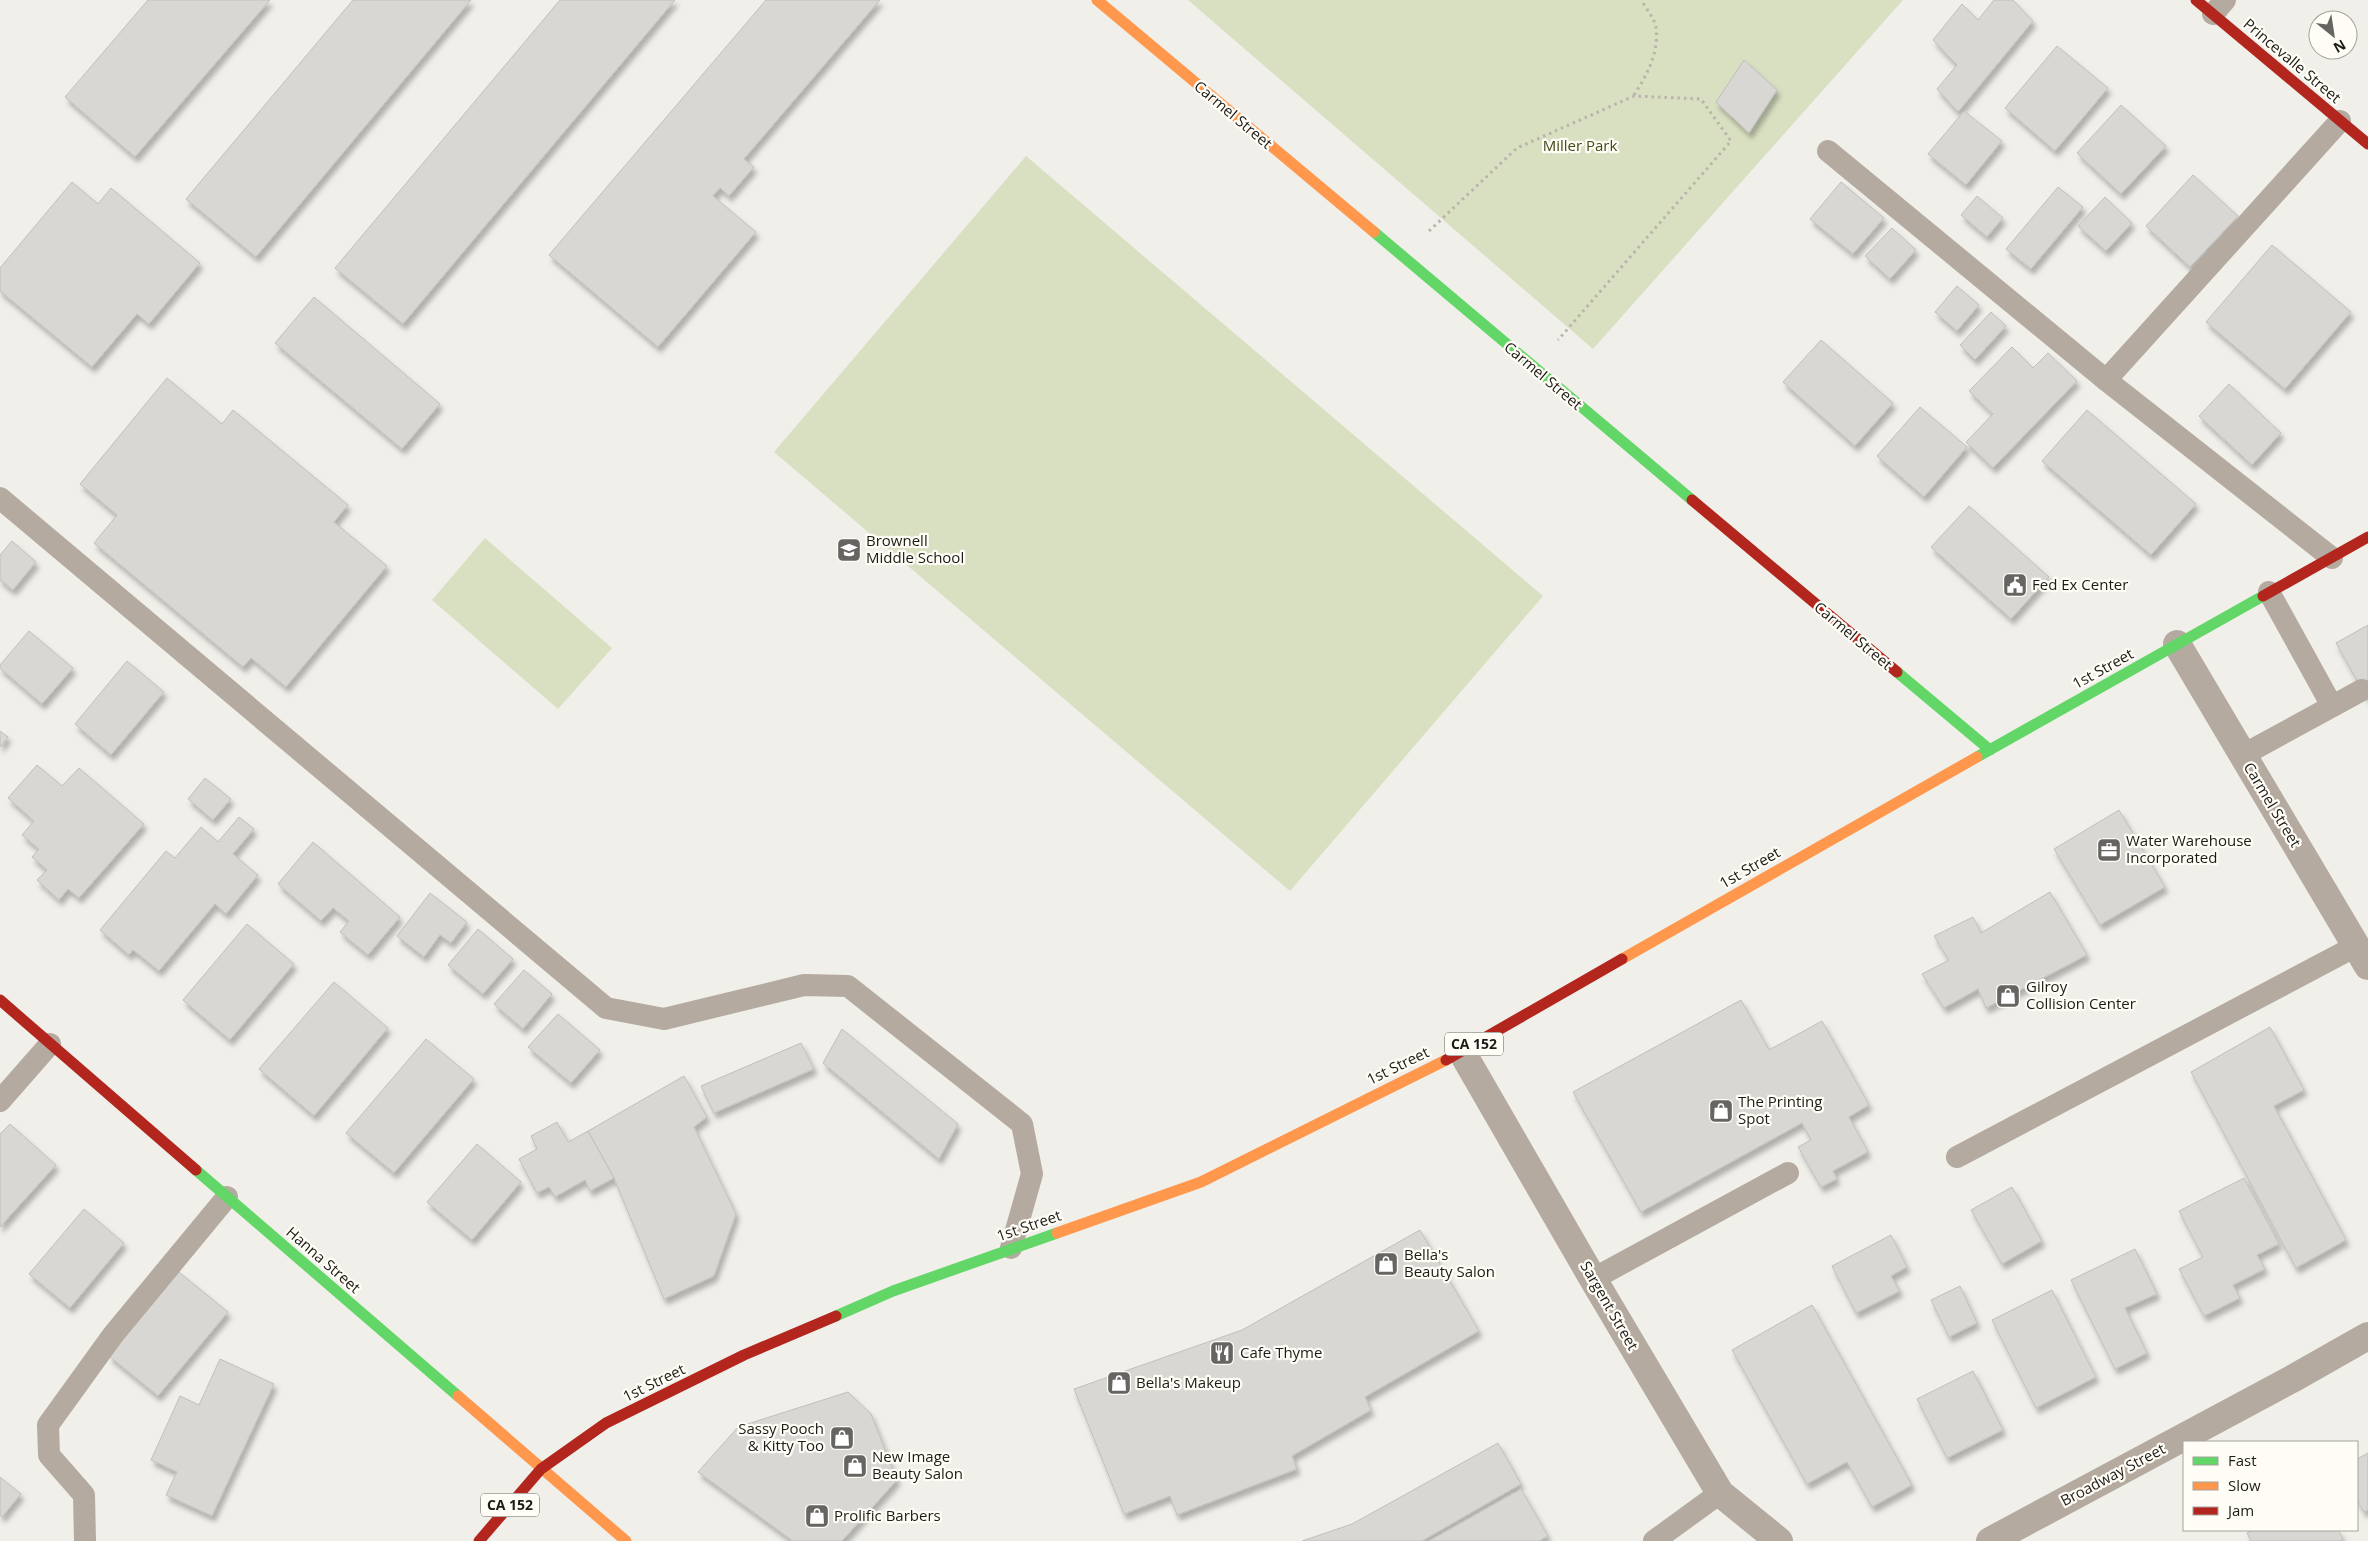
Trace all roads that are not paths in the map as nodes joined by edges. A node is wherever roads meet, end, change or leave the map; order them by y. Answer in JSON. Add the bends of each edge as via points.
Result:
{"nodes":[{"id":1,"x":1098,"y":0,"type":"edge"},
{"id":2,"x":2212,"y":5,"type":"edge"},
{"id":3,"x":2340,"y":120,"type":"junction"},
{"id":4,"x":2368,"y":144,"type":"edge"},
{"id":5,"x":1828,"y":151,"type":"dead end"},
{"id":6,"x":2106,"y":380,"type":"junction"},
{"id":7,"x":0,"y":498,"type":"edge"},
{"id":8,"x":2368,"y":537,"type":"edge"},
{"id":9,"x":2332,"y":558,"type":"junction"},
{"id":10,"x":2269,"y":592,"type":"junction"},
{"id":11,"x":2177,"y":644,"type":"junction"},
{"id":12,"x":2362,"y":690,"type":"dead end"},
{"id":13,"x":2332,"y":706,"type":"junction"},
{"id":14,"x":1990,"y":750,"type":"junction"},
{"id":15,"x":2243,"y":755,"type":"junction"},
{"id":16,"x":2362,"y":956,"type":"edge"},
{"id":17,"x":0,"y":1000,"type":"edge"},
{"id":18,"x":50,"y":1044,"type":"junction"},
{"id":19,"x":1462,"y":1052,"type":"junction"},
{"id":20,"x":0,"y":1100,"type":"edge"},
{"id":21,"x":1957,"y":1157,"type":"dead end"},
{"id":22,"x":1788,"y":1173,"type":"dead end"},
{"id":23,"x":227,"y":1197,"type":"junction"},
{"id":24,"x":1011,"y":1248,"type":"junction"},
{"id":25,"x":1593,"y":1278,"type":"junction"},
{"id":26,"x":2368,"y":1336,"type":"edge"},
{"id":27,"x":541,"y":1469,"type":"junction"},
{"id":28,"x":1720,"y":1493,"type":"junction"},
{"id":29,"x":85,"y":1541,"type":"edge"},
{"id":30,"x":479,"y":1541,"type":"edge"},
{"id":31,"x":626,"y":1541,"type":"edge"},
{"id":32,"x":1654,"y":1541,"type":"edge"},
{"id":33,"x":1779,"y":1541,"type":"edge"},
{"id":34,"x":1990,"y":1541,"type":"edge"}],
"edges":[{"from":1,"to":14,"type":"street","name":"Carmel Street"},
{"from":2,"to":3,"type":"street","name":"Princevalle Street"},
{"from":3,"to":4,"type":"street","name":"Princevalle Street"},
{"from":3,"to":6,"type":"lane"},
{"from":5,"to":6,"type":"lane"},
{"from":6,"to":9,"type":"lane"},
{"from":7,"to":24,"type":"lane","via":[[606,1008],[664,1019],[804,985],[848,986],[1022,1124],[1032,1174]]},
{"from":8,"to":9,"type":"street","name":"1st Street","number":"CA 152"},
{"from":9,"to":10,"type":"street","name":"1st Street","number":"CA 152"},
{"from":10,"to":11,"type":"street","name":"1st Street","number":"CA 152"},
{"from":10,"to":13,"type":"lane"},
{"from":11,"to":14,"type":"street","name":"1st Street","number":"CA 152"},
{"from":11,"to":15,"type":"street","name":"Carmel Street"},
{"from":12,"to":13,"type":"lane"},
{"from":13,"to":15,"type":"lane"},
{"from":14,"to":19,"type":"street","name":"1st Street","number":"CA 152"},
{"from":15,"to":16,"type":"street","name":"Carmel Street"},
{"from":16,"to":21,"type":"lane"},
{"from":17,"to":18,"type":"street","name":"Hanna Street"},
{"from":18,"to":20,"type":"lane"},
{"from":18,"to":23,"type":"street","name":"Hanna Street"},
{"from":19,"to":24,"type":"street","name":"1st Street","number":"CA 152","via":[[1201,1182]]},
{"from":19,"to":25,"type":"street","name":"Sargent Street"},
{"from":22,"to":25,"type":"lane"},
{"from":23,"to":27,"type":"street","name":"Hanna Street"},
{"from":23,"to":29,"type":"lane","via":[[113,1335],[48,1425],[49,1455],[84,1495]]},
{"from":24,"to":27,"type":"street","name":"1st Street","number":"CA 152","via":[[892,1291],[744,1356],[606,1424]]},
{"from":25,"to":28,"type":"street","name":"Sargent Street"},
{"from":26,"to":34,"type":"street","name":"Broadway Street"},
{"from":27,"to":30,"type":"street","name":"1st Street","number":"CA 152"},
{"from":27,"to":31,"type":"street","name":"Hanna Street"},
{"from":28,"to":32,"type":"lane"},
{"from":28,"to":33,"type":"street","name":"Sargent Street"}]}
